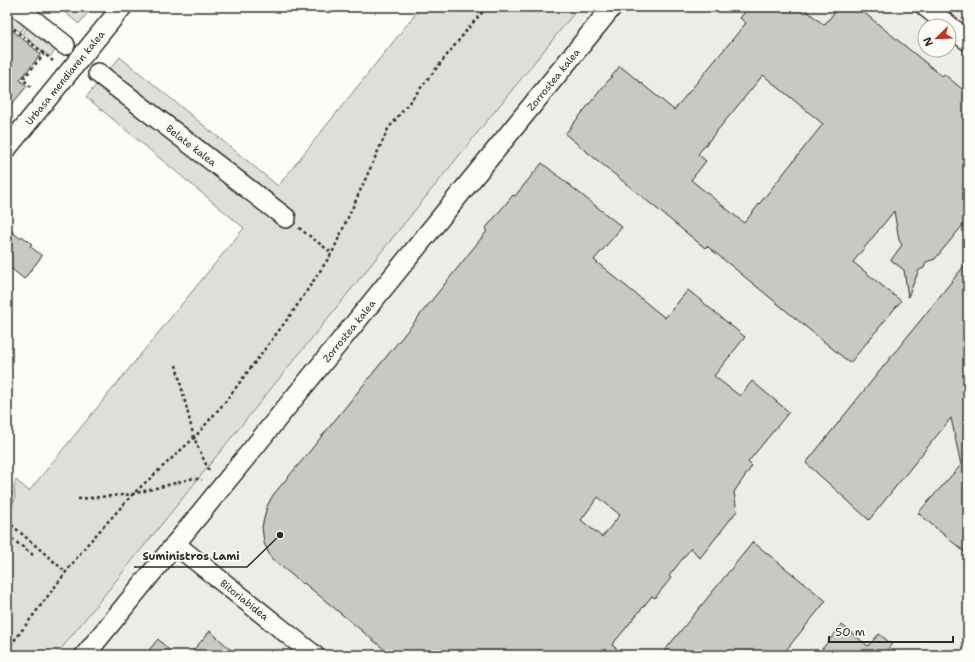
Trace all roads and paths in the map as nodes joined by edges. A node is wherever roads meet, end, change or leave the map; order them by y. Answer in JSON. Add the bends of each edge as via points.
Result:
{"nodes":[{"id":1,"x":17,"y":7,"type":"edge"},
{"id":2,"x":122,"y":7,"type":"edge"},
{"id":3,"x":487,"y":7,"type":"edge"},
{"id":4,"x":612,"y":7,"type":"edge"},
{"id":5,"x":926,"y":7,"type":"edge"},
{"id":6,"x":7,"y":24,"type":"edge"},
{"id":7,"x":968,"y":41,"type":"edge"},
{"id":8,"x":65,"y":45,"type":"dead end"},
{"id":9,"x":44,"y":54,"type":"junction"},
{"id":10,"x":53,"y":61,"type":"dead end"},
{"id":11,"x":98,"y":73,"type":"dead end"},
{"id":12,"x":31,"y":87,"type":"dead end"},
{"id":13,"x":7,"y":148,"type":"edge"},
{"id":14,"x":286,"y":218,"type":"joint"},
{"id":15,"x":332,"y":253,"type":"junction"},
{"id":16,"x":176,"y":365,"type":"dead end"},
{"id":17,"x":194,"y":438,"type":"junction"},
{"id":18,"x":209,"y":471,"type":"dead end"},
{"id":19,"x":7,"y":475,"type":"edge"},
{"id":20,"x":202,"y":480,"type":"dead end"},
{"id":21,"x":133,"y":494,"type":"junction"},
{"id":22,"x":78,"y":499,"type":"dead end"},
{"id":23,"x":7,"y":514,"type":"edge"},
{"id":24,"x":7,"y":521,"type":"edge"},
{"id":25,"x":7,"y":535,"type":"edge"},
{"id":26,"x":175,"y":544,"type":"junction"},
{"id":27,"x":33,"y":555,"type":"dead end"},
{"id":28,"x":66,"y":572,"type":"junction"},
{"id":29,"x":7,"y":650,"type":"edge"},
{"id":30,"x":86,"y":655,"type":"edge"},
{"id":31,"x":314,"y":655,"type":"edge"}],
"edges":[{"from":1,"to":8,"type":"street"},
{"from":2,"to":13,"type":"street","name":"Urbasa mendiaren kalea"},
{"from":3,"to":15,"type":"path","via":[[388,128]]},
{"from":4,"to":26,"type":"street","name":"Zorrostea kalea"},
{"from":5,"to":7,"type":"street"},
{"from":6,"to":9,"type":"path"},
{"from":9,"to":10,"type":"path"},
{"from":9,"to":12,"type":"path","via":[[22,79]]},
{"from":11,"to":14,"type":"street","name":"Belate kalea"},
{"from":14,"to":15,"type":"path"},
{"from":15,"to":17,"type":"path","via":[[292,313],[225,402]]},
{"from":16,"to":17,"type":"path"},
{"from":17,"to":18,"type":"path"},
{"from":17,"to":21,"type":"path"},
{"from":19,"to":23,"type":"path","via":[[12,501]]},
{"from":20,"to":21,"type":"path","via":[[194,478]]},
{"from":21,"to":22,"type":"path"},
{"from":21,"to":28,"type":"path"},
{"from":24,"to":28,"type":"path"},
{"from":25,"to":27,"type":"path"},
{"from":26,"to":30,"type":"street","name":"Zorrostea kalea"},
{"from":26,"to":31,"type":"street","name":"Bitoriabidea"},
{"from":28,"to":29,"type":"path"}]}
